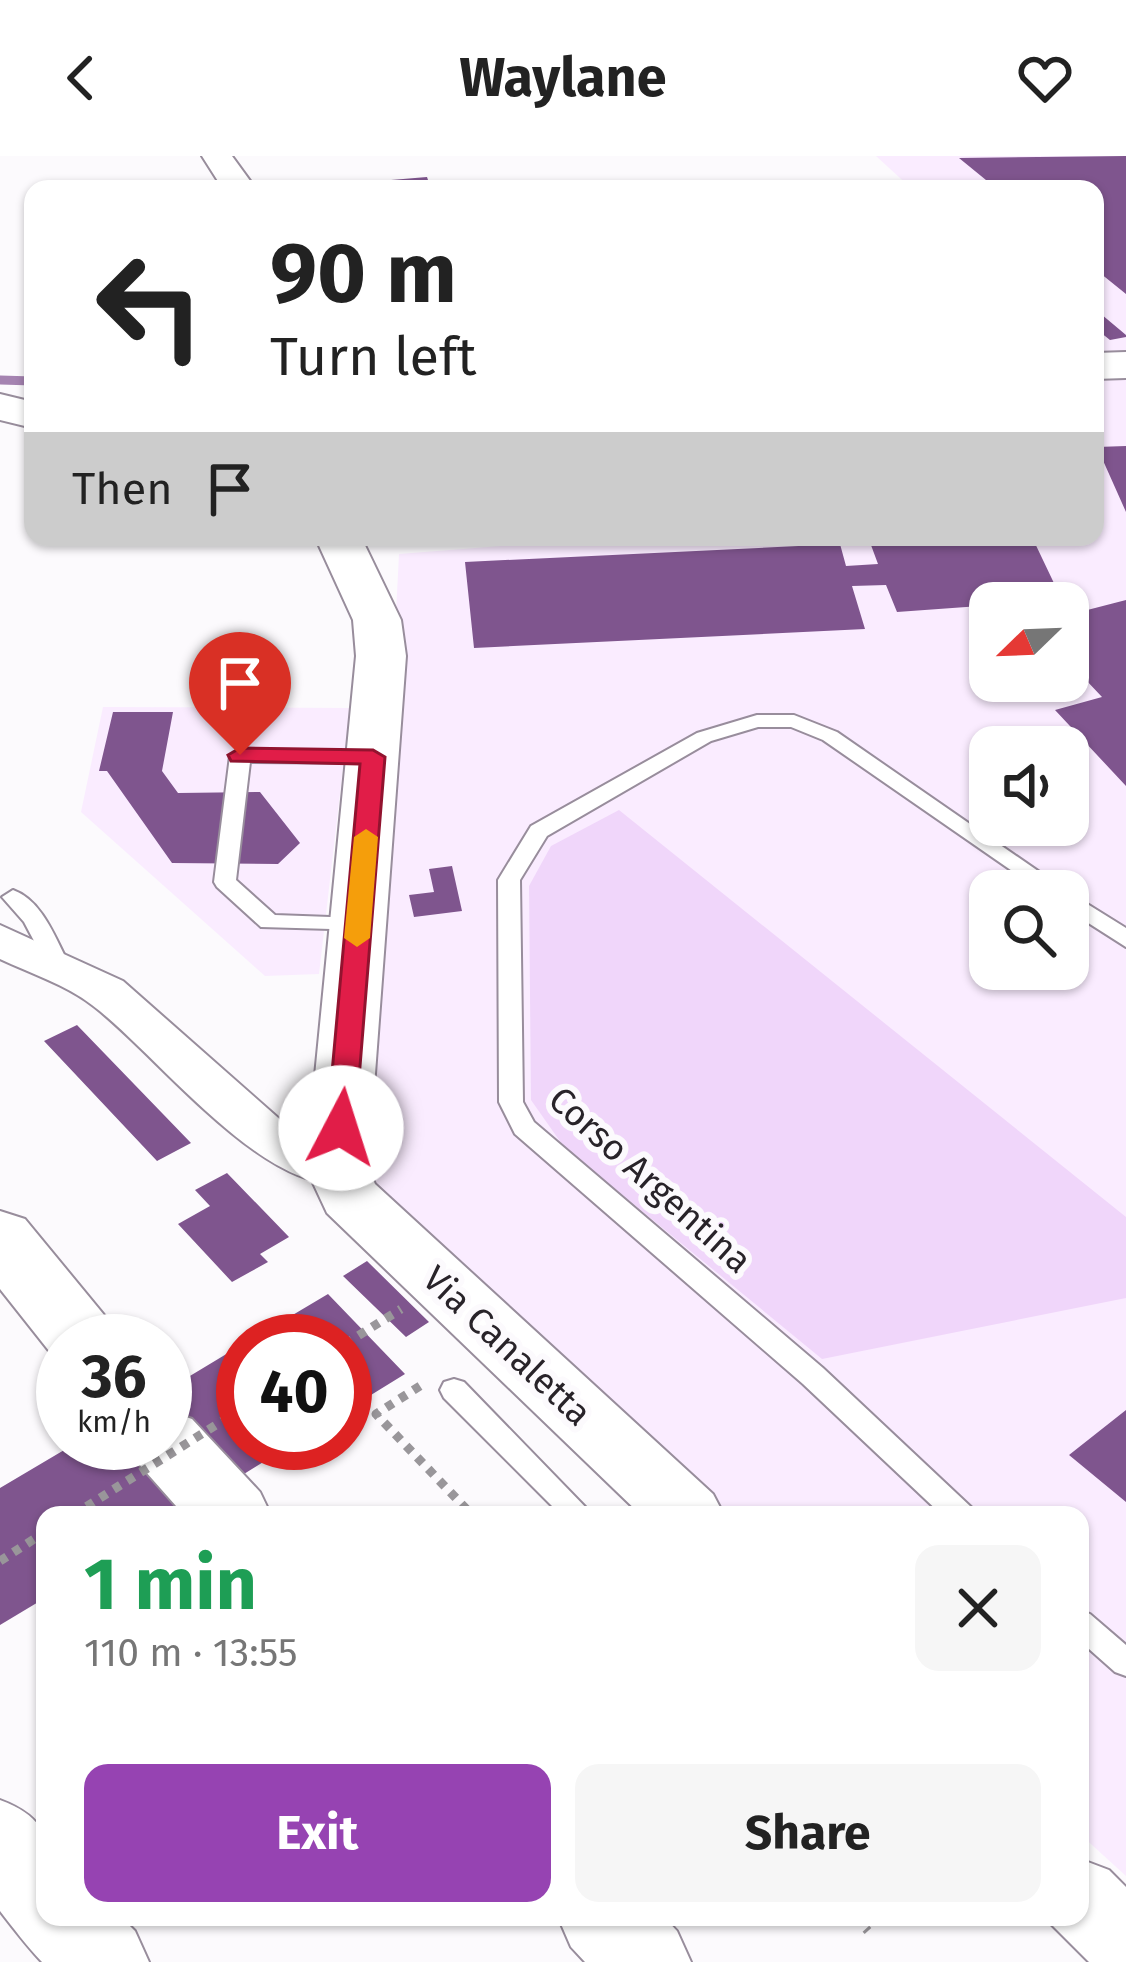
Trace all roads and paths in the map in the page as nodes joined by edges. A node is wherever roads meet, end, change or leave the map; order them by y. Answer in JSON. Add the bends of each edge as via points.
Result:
{"nodes":[{"id":1,"x":319,"y":546,"type":"edge"},
{"id":2,"x":349,"y":559,"type":"edge"},
{"id":3,"x":373,"y":757,"type":"junction"},
{"id":4,"x":1025,"y":870,"type":"edge"},
{"id":5,"x":1089,"y":913,"type":"edge"},
{"id":6,"x":6,"y":918,"type":"edge"},
{"id":7,"x":358,"y":925,"type":"junction"},
{"id":8,"x":1126,"y":939,"type":"edge"},
{"id":9,"x":337,"y":1168,"type":"junction"},
{"id":10,"x":0,"y":1238,"type":"edge"},
{"id":11,"x":61,"y":1314,"type":"edge"},
{"id":12,"x":387,"y":1318,"type":"dead end"},
{"id":13,"x":372,"y":1327,"type":"edge"},
{"id":14,"x":446,"y":1382,"type":"joint"},
{"id":15,"x":136,"y":1470,"type":"edge"},
{"id":16,"x":192,"y":1470,"type":"edge"},
{"id":17,"x":86,"y":1506,"type":"edge"},
{"id":18,"x":224,"y":1506,"type":"edge"},
{"id":19,"x":463,"y":1506,"type":"edge"},
{"id":20,"x":569,"y":1506,"type":"edge"},
{"id":21,"x":678,"y":1506,"type":"edge"},
{"id":22,"x":951,"y":1506,"type":"edge"},
{"id":23,"x":36,"y":1538,"type":"edge"},
{"id":24,"x":0,"y":1561,"type":"edge"},
{"id":25,"x":1089,"y":1630,"type":"edge"},
{"id":26,"x":1126,"y":1663,"type":"edge"},
{"id":27,"x":0,"y":1840,"type":"edge"},
{"id":28,"x":36,"y":1887,"type":"edge"},
{"id":29,"x":1089,"y":1906,"type":"edge"},
{"id":30,"x":69,"y":1926,"type":"edge"},
{"id":31,"x":611,"y":1926,"type":"edge"},
{"id":32,"x":863,"y":1926,"type":"edge"},
{"id":33,"x":868,"y":1931,"type":"dead end"},
{"id":34,"x":1126,"y":1942,"type":"edge"},
{"id":35,"x":103,"y":1962,"type":"edge"},
{"id":36,"x":645,"y":1962,"type":"edge"}],
"edges":[{"from":1,"to":2,"type":"street"},
{"from":2,"to":3,"type":"street","via":[[377,620]]},
{"from":3,"to":7,"type":"street"},
{"from":3,"to":7,"type":"lane","via":[[240,755],[225,883],[269,922]]},
{"from":4,"to":22,"type":"lane","name":"Corso Argentina","via":[[830,736],[794,721],[757,721],[704,737],[539,831],[509,880],[511,1102],[524,1128]]},
{"from":5,"to":8,"type":"lane"},
{"from":6,"to":9,"type":"street","via":[[60,970],[107,992],[275,1144]]},
{"from":7,"to":9,"type":"street"},
{"from":9,"to":21,"type":"street","name":"Via Canaletta","via":[[349,1197]]},
{"from":10,"to":11,"type":"highway"},
{"from":12,"to":13,"type":"path"},
{"from":14,"to":19,"type":"path","via":[[376,1414]]},
{"from":14,"to":20,"type":"lane"},
{"from":15,"to":17,"type":"path","bridge":true},
{"from":16,"to":18,"type":"highway"},
{"from":23,"to":24,"type":"path"},
{"from":25,"to":26,"type":"lane"},
{"from":27,"to":28,"type":"highway"},
{"from":29,"to":34,"type":"street"},
{"from":30,"to":35,"type":"highway"},
{"from":31,"to":36,"type":"highway"},
{"from":32,"to":33,"type":"path"}]}
